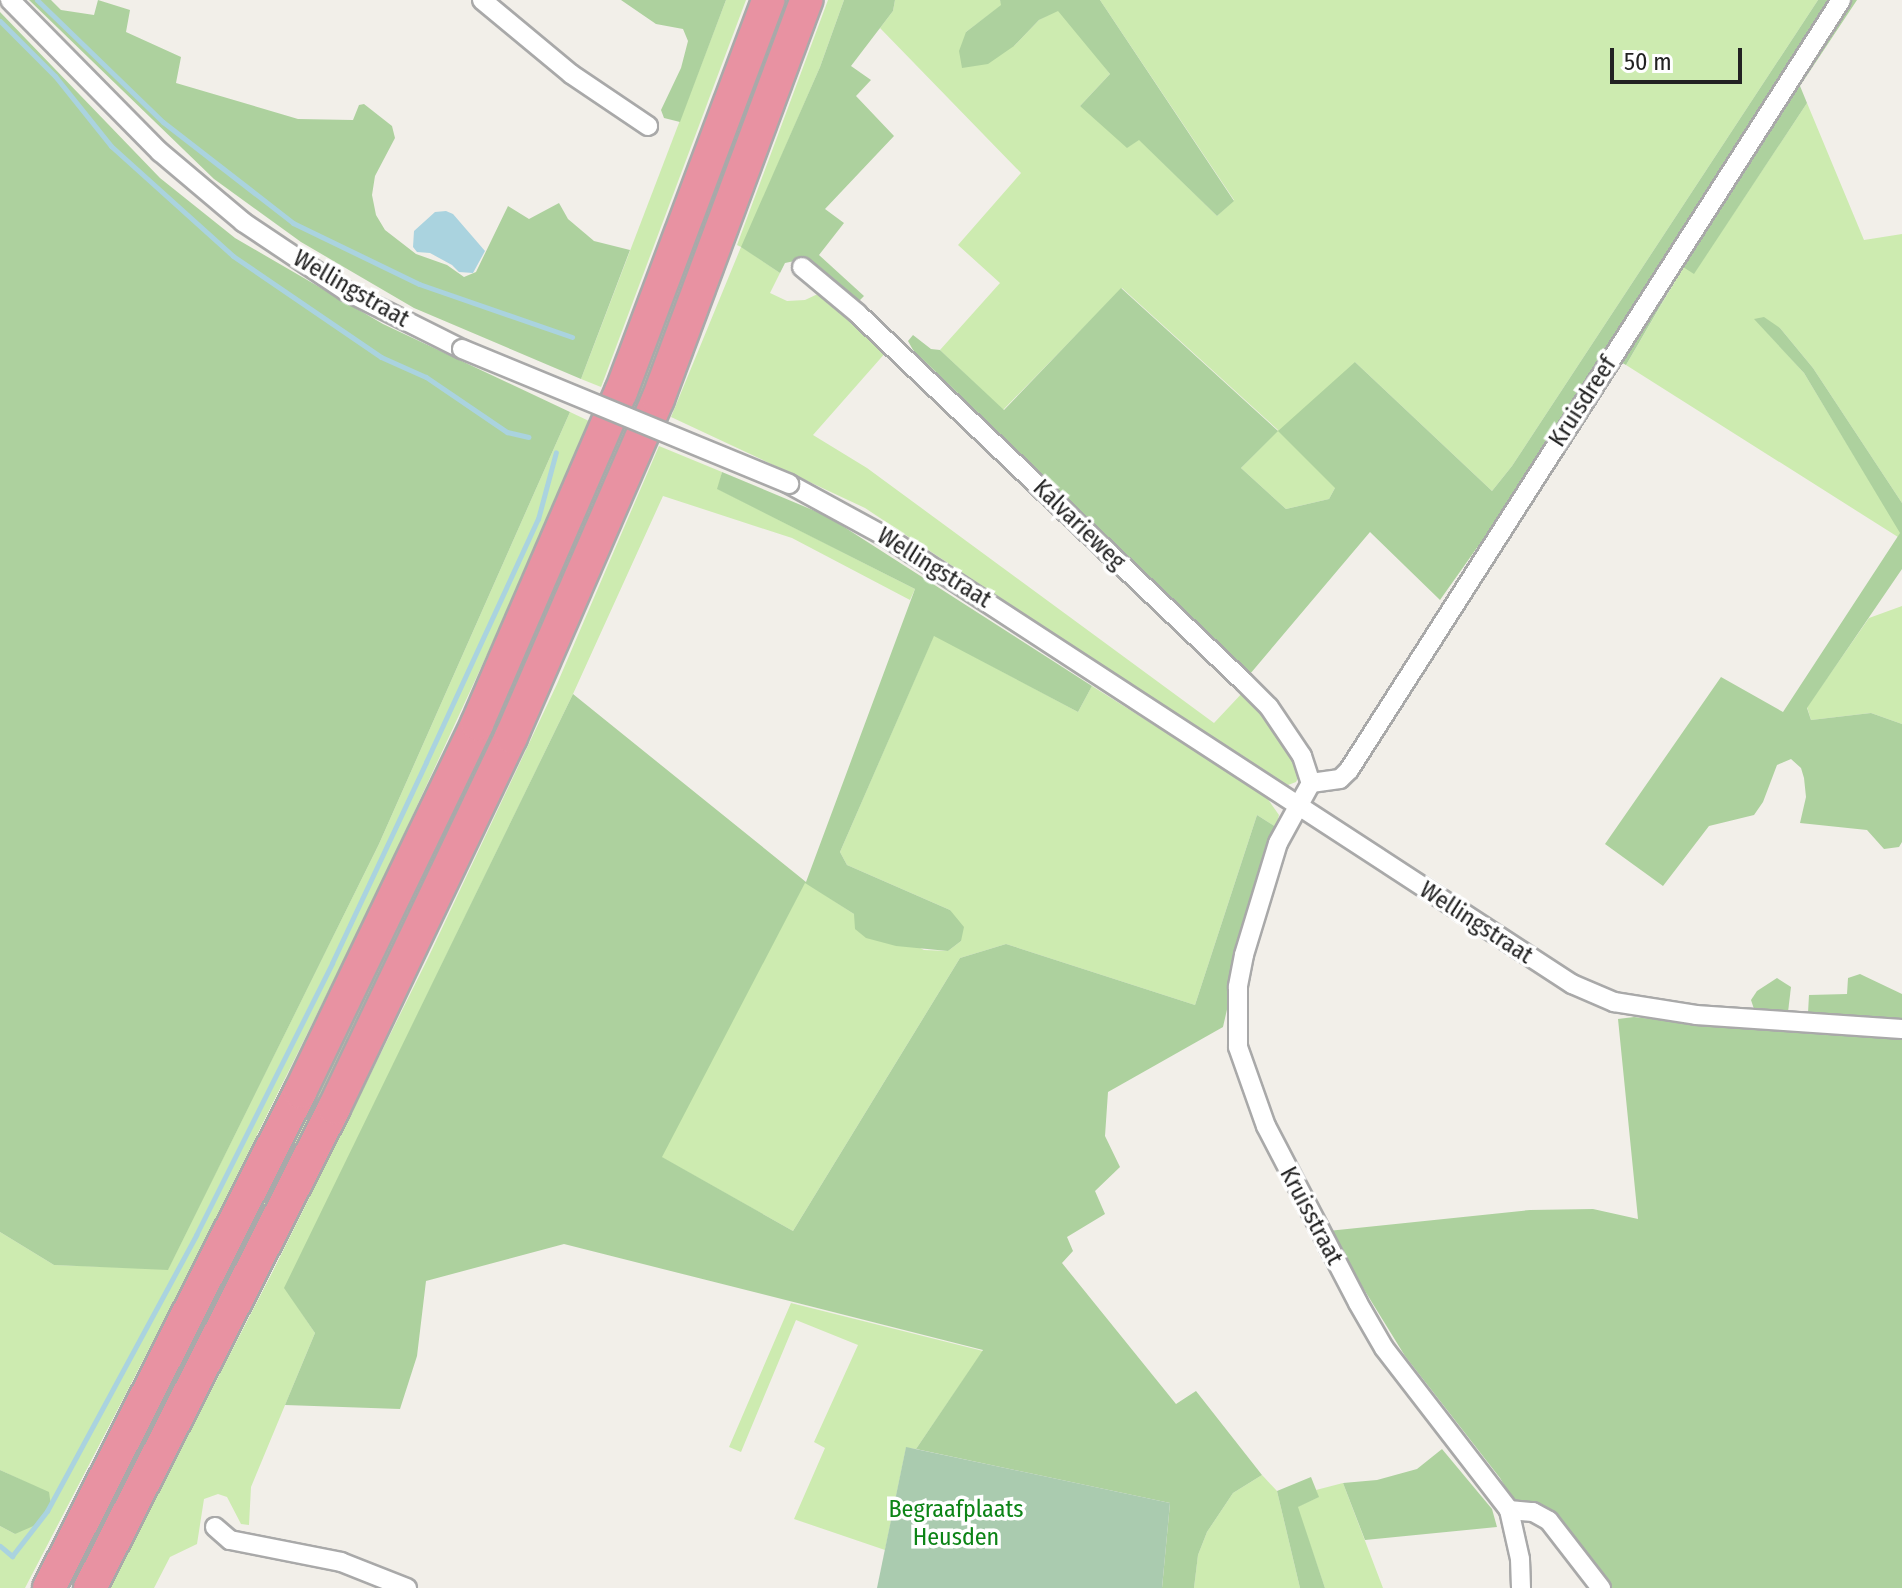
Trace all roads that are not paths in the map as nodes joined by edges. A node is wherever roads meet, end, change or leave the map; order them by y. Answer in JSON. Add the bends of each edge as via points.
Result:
{"nodes":[{"id":1,"x":10,"y":0,"type":"edge"},
{"id":2,"x":482,"y":0,"type":"edge"},
{"id":3,"x":768,"y":0,"type":"edge"},
{"id":4,"x":806,"y":0,"type":"edge"},
{"id":5,"x":1841,"y":0,"type":"edge"},
{"id":6,"x":648,"y":126,"type":"dead end"},
{"id":7,"x":802,"y":267,"type":"dead end"},
{"id":8,"x":1311,"y":783,"type":"junction"},
{"id":9,"x":1296,"y":807,"type":"junction"},
{"id":10,"x":1902,"y":1029,"type":"edge"},
{"id":11,"x":1509,"y":1510,"type":"junction"},
{"id":12,"x":215,"y":1527,"type":"dead end"},
{"id":13,"x":49,"y":1588,"type":"edge"},
{"id":14,"x":90,"y":1588,"type":"edge"},
{"id":15,"x":407,"y":1588,"type":"edge"},
{"id":16,"x":1521,"y":1588,"type":"edge"},
{"id":17,"x":1601,"y":1588,"type":"edge"}],
"edges":[{"from":1,"to":9,"type":"street","name":"Wellingstraat","bridge":true,"via":[[160,152],[243,222],[346,291],[462,349],[789,484],[888,538]]},
{"from":2,"to":6,"type":"street","via":[[571,74]]},
{"from":3,"to":13,"type":"highway","via":[[621,392],[477,724],[300,1092]]},
{"from":4,"to":14,"type":"highway","via":[[658,399],[511,737],[334,1108]]},
{"from":5,"to":8,"type":"street","name":"Kruisdreef","via":[[1349,770],[1340,779]]},
{"from":7,"to":8,"type":"street","name":"Kalvarieweg","via":[[1244,682],[1291,736]]},
{"from":8,"to":9,"type":"street"},
{"from":9,"to":10,"type":"street","name":"Wellingstraat","via":[[1544,968],[1598,997],[1696,1015]]},
{"from":9,"to":11,"type":"street","name":"Kruisstraat","via":[[1278,843],[1238,987],[1238,1047],[1246,1077],[1311,1219],[1378,1337]]},
{"from":11,"to":16,"type":"street","name":"Kruisstraat"},
{"from":11,"to":17,"type":"street","via":[[1533,1512],[1549,1521]]},
{"from":12,"to":15,"type":"street","via":[[230,1540],[341,1562]]}]}
